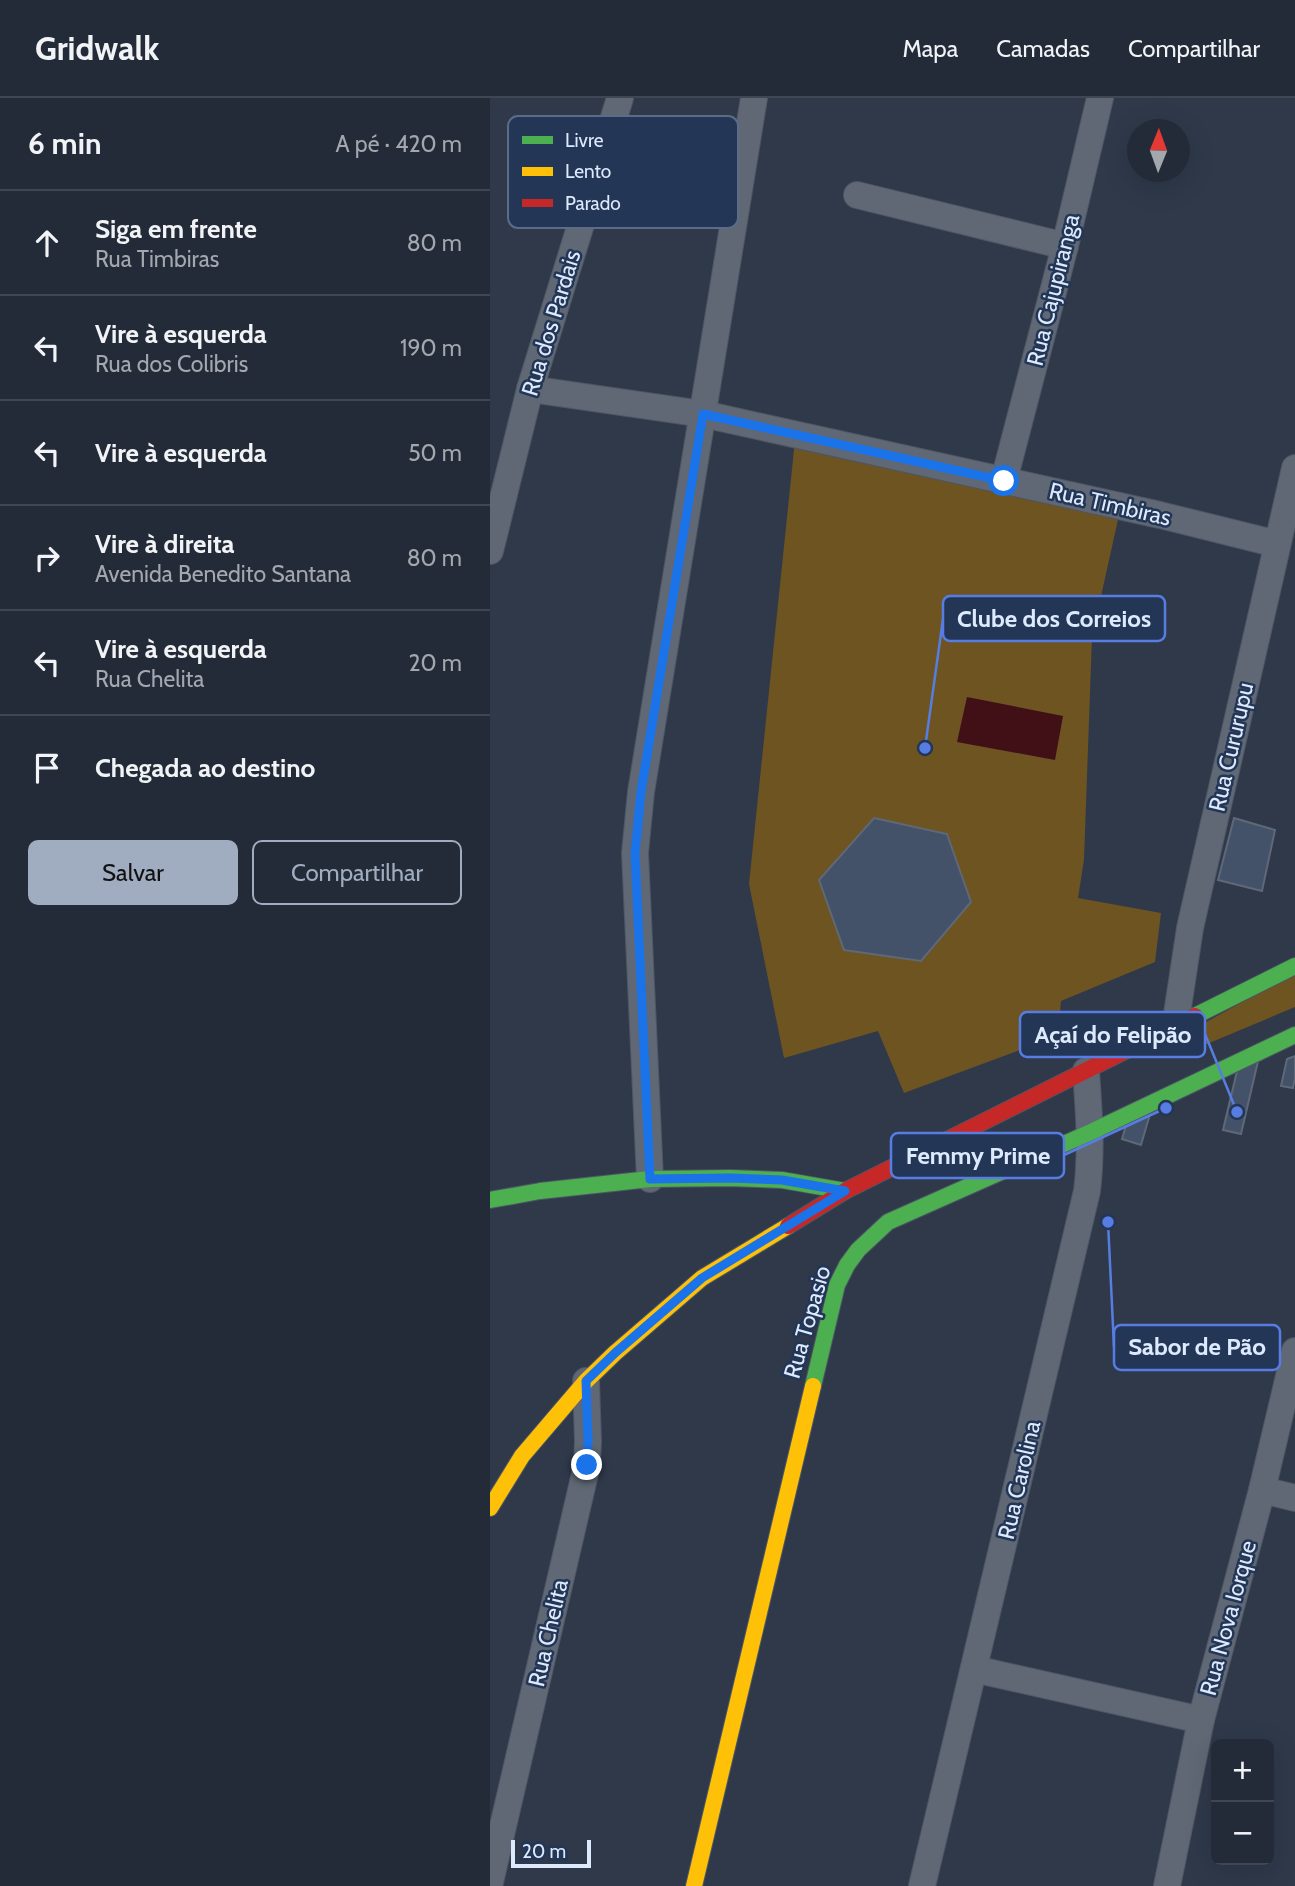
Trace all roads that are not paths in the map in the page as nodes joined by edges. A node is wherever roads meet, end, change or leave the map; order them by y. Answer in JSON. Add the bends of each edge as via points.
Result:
{"nodes":[{"id":1,"x":621,"y":98,"type":"edge"},
{"id":2,"x":754,"y":98,"type":"edge"},
{"id":3,"x":1100,"y":98,"type":"edge"},
{"id":4,"x":615,"y":116,"type":"edge"},
{"id":5,"x":858,"y":195,"type":"dead end"},
{"id":6,"x":738,"y":197,"type":"edge"},
{"id":7,"x":580,"y":228,"type":"edge"},
{"id":8,"x":733,"y":228,"type":"edge"},
{"id":9,"x":1065,"y":246,"type":"junction"},
{"id":10,"x":530,"y":389,"type":"junction"},
{"id":11,"x":703,"y":414,"type":"junction"},
{"id":12,"x":1295,"y":468,"type":"edge"},
{"id":13,"x":1004,"y":481,"type":"junction"},
{"id":14,"x":1277,"y":544,"type":"junction"},
{"id":15,"x":490,"y":551,"type":"edge"},
{"id":16,"x":1295,"y":966,"type":"edge"},
{"id":17,"x":1174,"y":1027,"type":"junction"},
{"id":18,"x":1295,"y":1035,"type":"edge"},
{"id":19,"x":1086,"y":1072,"type":"junction"},
{"id":20,"x":1091,"y":1132,"type":"junction"},
{"id":21,"x":650,"y":1179,"type":"junction"},
{"id":22,"x":845,"y":1191,"type":"junction"},
{"id":23,"x":490,"y":1200,"type":"edge"},
{"id":24,"x":1295,"y":1351,"type":"edge"},
{"id":25,"x":586,"y":1381,"type":"junction"},
{"id":26,"x":1262,"y":1490,"type":"junction"},
{"id":27,"x":1295,"y":1498,"type":"edge"},
{"id":28,"x":490,"y":1508,"type":"edge"},
{"id":29,"x":974,"y":1669,"type":"junction"},
{"id":30,"x":1201,"y":1720,"type":"junction"},
{"id":31,"x":490,"y":1882,"type":"edge"},
{"id":32,"x":694,"y":1886,"type":"edge"},
{"id":33,"x":922,"y":1886,"type":"edge"},
{"id":34,"x":1167,"y":1886,"type":"edge"}],
"edges":[{"from":1,"to":4,"type":"street","name":"Rua dos Pardais"},
{"from":2,"to":6,"type":"street"},
{"from":3,"to":9,"type":"street","name":"Rua Cajupiranga"},
{"from":5,"to":9,"type":"street"},
{"from":7,"to":10,"type":"street","name":"Rua dos Pardais"},
{"from":8,"to":11,"type":"street"},
{"from":9,"to":13,"type":"street","name":"Rua Cajupiranga"},
{"from":10,"to":11,"type":"street","name":"Rua Timbiras"},
{"from":10,"to":15,"type":"street","name":"Rua dos Pardais"},
{"from":11,"to":13,"type":"street","name":"Rua Timbiras"},
{"from":11,"to":21,"type":"street","via":[[635,853]]},
{"from":12,"to":14,"type":"street","name":"Rua Cururupu"},
{"from":13,"to":14,"type":"street","name":"Rua Timbiras"},
{"from":14,"to":17,"type":"street","name":"Rua Cururupu","via":[[1190,928]]},
{"from":16,"to":17,"type":"street"},
{"from":17,"to":19,"type":"street"},
{"from":18,"to":20,"type":"street","name":"Rua Topasio"},
{"from":19,"to":20,"type":"street","name":"Rua Carolina"},
{"from":19,"to":22,"type":"street"},
{"from":20,"to":29,"type":"street","name":"Rua Carolina","via":[[1087,1191]]},
{"from":20,"to":32,"type":"street","name":"Rua Topasio","via":[[888,1223],[854,1252],[845,1266]]},
{"from":21,"to":22,"type":"street","via":[[782,1180]]},
{"from":21,"to":23,"type":"street"},
{"from":22,"to":25,"type":"street","via":[[702,1278]]},
{"from":24,"to":26,"type":"street","name":"Rua Nova Iorque"},
{"from":25,"to":28,"type":"street","via":[[522,1456]]},
{"from":25,"to":31,"type":"street","name":"Rua Chelita","via":[[587,1465]]},
{"from":26,"to":27,"type":"street"},
{"from":26,"to":30,"type":"street","name":"Rua Nova Iorque"},
{"from":29,"to":30,"type":"street"},
{"from":29,"to":33,"type":"street","name":"Rua Carolina"},
{"from":30,"to":34,"type":"street","name":"Rua Nova Iorque"}]}
